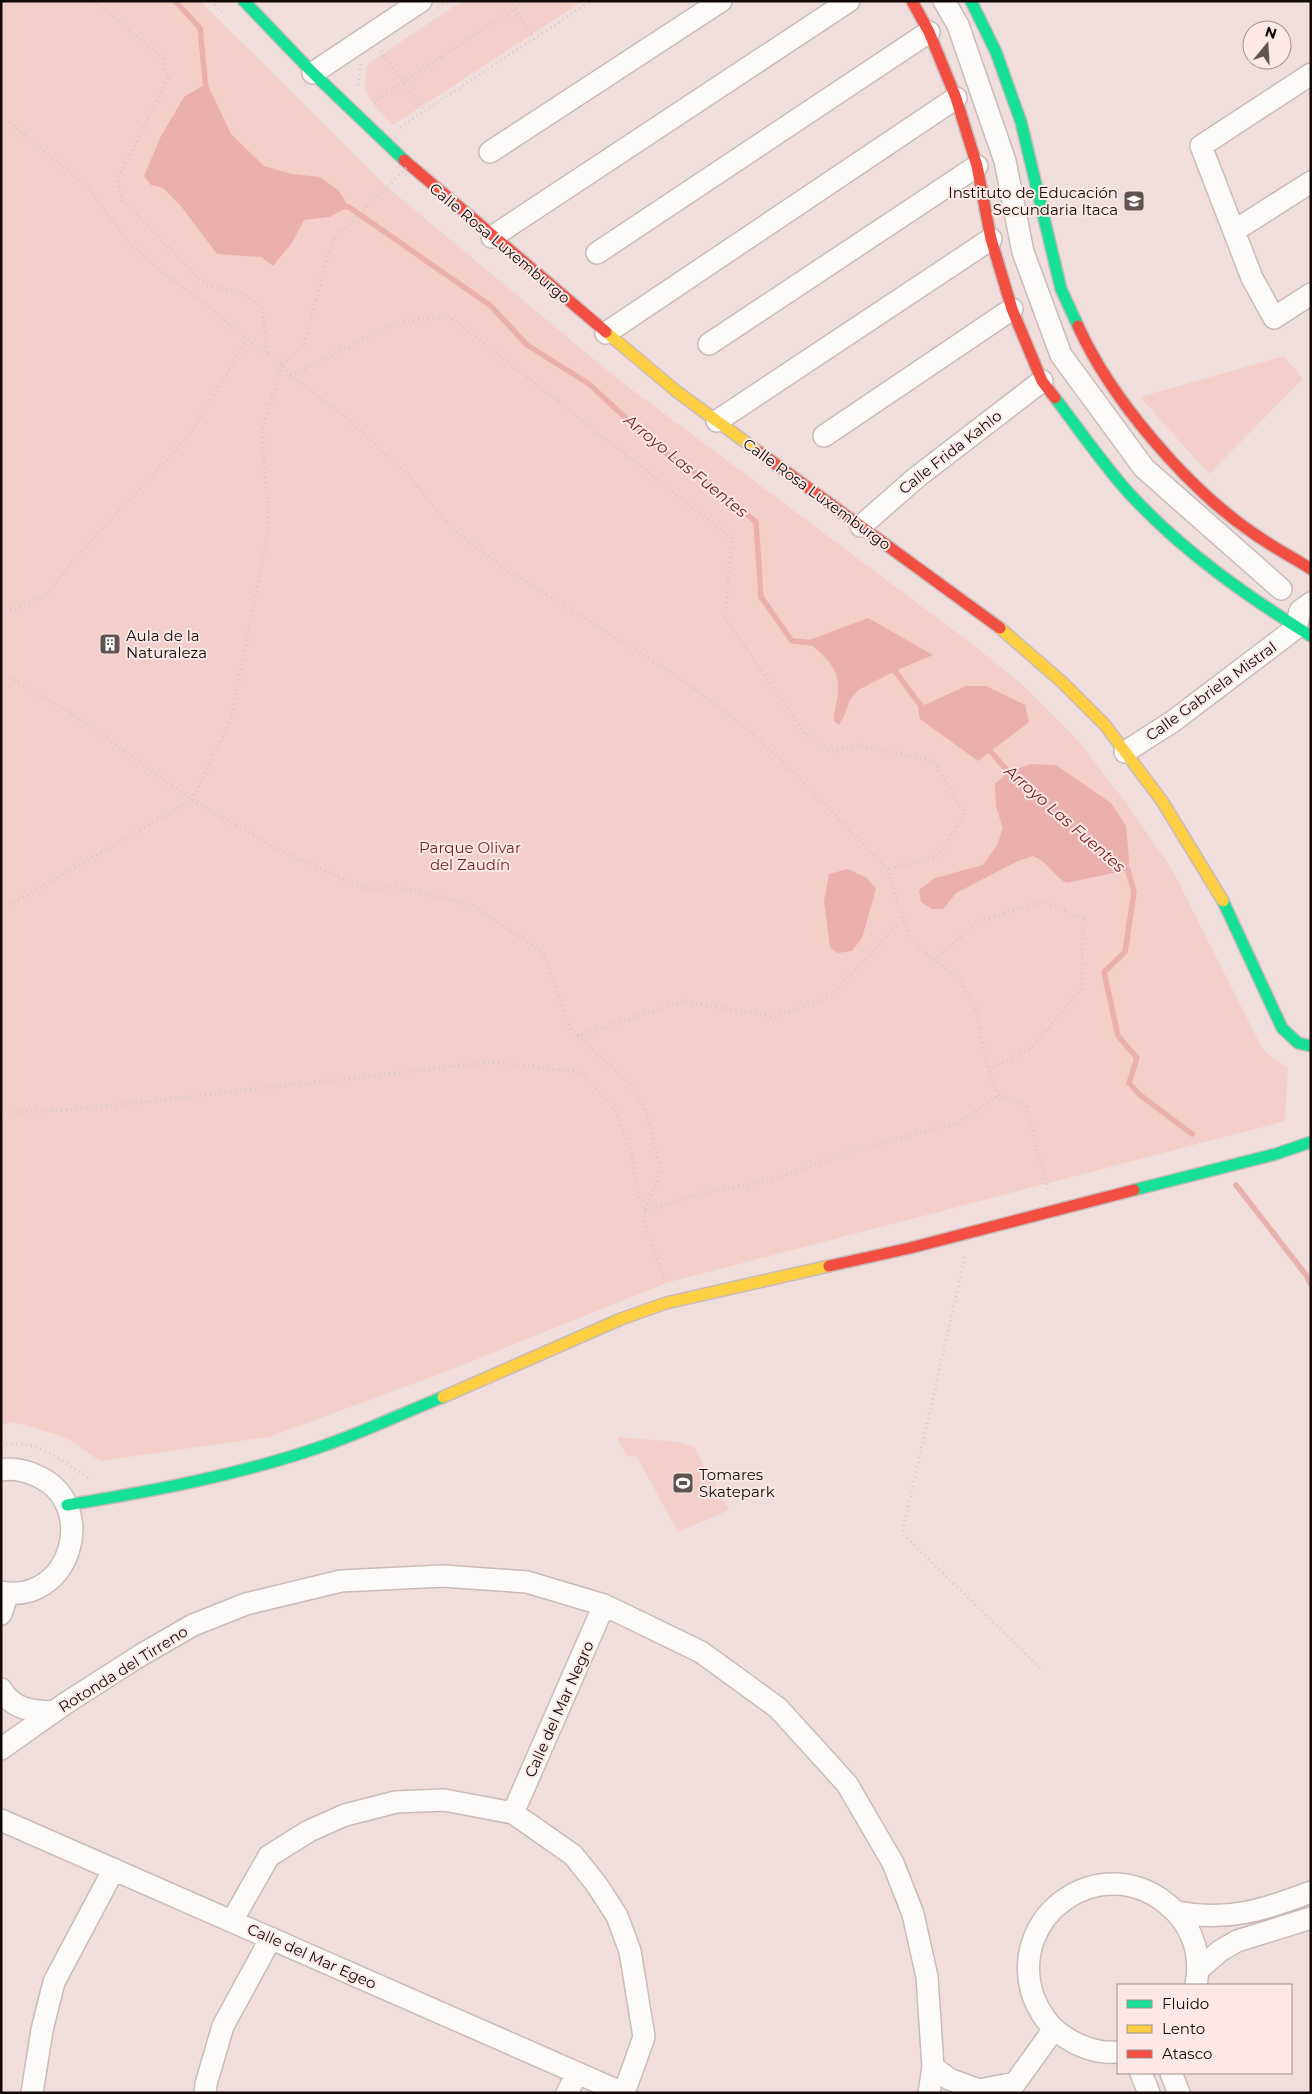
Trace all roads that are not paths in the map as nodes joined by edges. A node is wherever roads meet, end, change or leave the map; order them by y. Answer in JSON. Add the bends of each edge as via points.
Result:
{"nodes":[{"id":1,"x":244,"y":1,"type":"edge"},
{"id":2,"x":721,"y":1,"type":"edge"},
{"id":3,"x":849,"y":1,"type":"edge"},
{"id":4,"x":912,"y":1,"type":"edge"},
{"id":5,"x":944,"y":1,"type":"edge"},
{"id":6,"x":971,"y":1,"type":"edge"},
{"id":7,"x":427,"y":6,"type":"edge"},
{"id":8,"x":929,"y":32,"type":"junction"},
{"id":9,"x":313,"y":73,"type":"junction"},
{"id":10,"x":1311,"y":74,"type":"edge"},
{"id":11,"x":956,"y":98,"type":"junction"},
{"id":12,"x":490,"y":152,"type":"dead end"},
{"id":13,"x":977,"y":166,"type":"junction"},
{"id":14,"x":1311,"y":182,"type":"edge"},
{"id":15,"x":1234,"y":231,"type":"junction"},
{"id":16,"x":492,"y":237,"type":"junction"},
{"id":17,"x":991,"y":239,"type":"junction"},
{"id":18,"x":597,"y":253,"type":"dead end"},
{"id":19,"x":1311,"y":294,"type":"edge"},
{"id":20,"x":1012,"y":309,"type":"junction"},
{"id":21,"x":606,"y":333,"type":"junction"},
{"id":22,"x":709,"y":344,"type":"dead end"},
{"id":23,"x":1042,"y":381,"type":"junction"},
{"id":24,"x":717,"y":421,"type":"junction"},
{"id":25,"x":824,"y":436,"type":"dead end"},
{"id":26,"x":861,"y":526,"type":"junction"},
{"id":27,"x":1311,"y":569,"type":"edge"},
{"id":28,"x":1281,"y":589,"type":"dead end"},
{"id":29,"x":1311,"y":603,"type":"edge"},
{"id":30,"x":1306,"y":631,"type":"edge"},
{"id":31,"x":1125,"y":752,"type":"junction"},
{"id":32,"x":1311,"y":1046,"type":"edge"},
{"id":33,"x":1311,"y":1142,"type":"edge"},
{"id":34,"x":1,"y":1470,"type":"edge"},
{"id":35,"x":67,"y":1505,"type":"junction"},
{"id":36,"x":4,"y":1593,"type":"edge"},
{"id":37,"x":604,"y":1604,"type":"junction"},
{"id":38,"x":1,"y":1614,"type":"edge"},
{"id":39,"x":1,"y":1689,"type":"edge"},
{"id":40,"x":53,"y":1712,"type":"junction"},
{"id":41,"x":1,"y":1749,"type":"edge"},
{"id":42,"x":513,"y":1813,"type":"junction"},
{"id":43,"x":1,"y":1820,"type":"edge"},
{"id":44,"x":114,"y":1869,"type":"junction"},
{"id":45,"x":1311,"y":1892,"type":"edge"},
{"id":46,"x":1177,"y":1912,"type":"junction"},
{"id":47,"x":1311,"y":1918,"type":"edge"},
{"id":48,"x":232,"y":1921,"type":"junction"},
{"id":49,"x":271,"y":1938,"type":"junction"},
{"id":50,"x":1197,"y":1977,"type":"edge"},
{"id":51,"x":1054,"y":2029,"type":"junction"},
{"id":52,"x":1117,"y":2052,"type":"edge"},
{"id":53,"x":933,"y":2067,"type":"junction"},
{"id":54,"x":577,"y":2073,"type":"junction"},
{"id":55,"x":1141,"y":2074,"type":"edge"},
{"id":56,"x":1171,"y":2074,"type":"edge"},
{"id":57,"x":1012,"y":2088,"type":"edge"},
{"id":58,"x":32,"y":2093,"type":"edge"},
{"id":59,"x":205,"y":2093,"type":"edge"},
{"id":60,"x":567,"y":2093,"type":"edge"},
{"id":61,"x":623,"y":2093,"type":"edge"},
{"id":62,"x":929,"y":2093,"type":"edge"},
{"id":63,"x":1149,"y":2093,"type":"edge"},
{"id":64,"x":1179,"y":2093,"type":"edge"}],
"edges":[{"from":1,"to":9,"type":"street","name":"Calle Rosa Luxemburgo"},
{"from":2,"to":12,"type":"street"},
{"from":3,"to":16,"type":"street"},
{"from":4,"to":8,"type":"street"},
{"from":5,"to":28,"type":"street","via":[[958,25],[1005,161],[1024,252],[1061,355],[1144,468]]},
{"from":6,"to":27,"type":"street","via":[[996,52],[1021,122],[1061,289],[1090,352],[1158,446],[1252,533]]},
{"from":7,"to":9,"type":"street"},
{"from":8,"to":11,"type":"street"},
{"from":8,"to":18,"type":"street"},
{"from":9,"to":16,"type":"street","name":"Calle Rosa Luxemburgo","via":[[408,165]]},
{"from":10,"to":15,"type":"street","via":[[1201,146]]},
{"from":11,"to":13,"type":"street"},
{"from":11,"to":21,"type":"street"},
{"from":13,"to":17,"type":"street"},
{"from":13,"to":22,"type":"street"},
{"from":14,"to":15,"type":"street"},
{"from":15,"to":19,"type":"street","via":[[1252,278],[1274,318]]},
{"from":16,"to":21,"type":"street","name":"Calle Rosa Luxemburgo"},
{"from":17,"to":20,"type":"street"},
{"from":17,"to":24,"type":"street"},
{"from":20,"to":23,"type":"street"},
{"from":20,"to":25,"type":"street"},
{"from":21,"to":24,"type":"street","name":"Calle Rosa Luxemburgo"},
{"from":23,"to":26,"type":"street","name":"Calle Frida Kahlo","via":[[916,477]]},
{"from":23,"to":30,"type":"street","via":[[1127,491],[1177,541],[1259,604]]},
{"from":24,"to":26,"type":"street","name":"Calle Rosa Luxemburgo"},
{"from":26,"to":31,"type":"street","name":"Calle Rosa Luxemburgo","via":[[1006,632],[1105,725]]},
{"from":29,"to":30,"type":"street","via":[[1300,611]]},
{"from":30,"to":31,"type":"street","name":"Calle Gabriela Mistral"},
{"from":31,"to":32,"type":"street","name":"Calle Rosa Luxemburgo","via":[[1162,800],[1226,906],[1282,1028],[1298,1043]]},
{"from":33,"to":35,"type":"street","via":[[1276,1154],[910,1248],[666,1303],[621,1319],[461,1390],[323,1446],[225,1474],[137,1494]]},
{"from":34,"to":35,"type":"street","via":[[26,1471],[43,1478]]},
{"from":35,"to":36,"type":"street","via":[[72,1522],[72,1541],[67,1558],[57,1573],[43,1585],[26,1592]]},
{"from":36,"to":38,"type":"street"},
{"from":37,"to":40,"type":"street","name":"Rotonda del Tirreno","via":[[527,1582],[443,1576],[341,1581],[246,1604],[193,1625]]},
{"from":37,"to":42,"type":"street","name":"Calle del Mar Negro"},
{"from":37,"to":53,"type":"street","name":"Rotonda del Tirreno","via":[[701,1652],[778,1708],[847,1784],[893,1863],[913,1914],[927,1976]]},
{"from":39,"to":40,"type":"street","via":[[5,1696],[27,1710]]},
{"from":40,"to":41,"type":"street","name":"Rotonda del Tirreno"},
{"from":42,"to":48,"type":"street","via":[[444,1800],[396,1802],[345,1815],[309,1831],[269,1856]]},
{"from":42,"to":61,"type":"street","via":[[573,1855],[617,1916],[630,1951],[644,2037]]},
{"from":43,"to":44,"type":"street","name":"Calle del Mar Egeo"},
{"from":44,"to":48,"type":"street","name":"Calle del Mar Egeo"},
{"from":44,"to":58,"type":"street","via":[[54,1982]]},
{"from":45,"to":46,"type":"street","via":[[1232,1916],[1202,1917]]},
{"from":46,"to":50,"type":"street","via":[[1189,1929],[1196,1948]]},
{"from":46,"to":51,"type":"street","via":[[1156,1894],[1130,1885],[1103,1884],[1076,1892],[1054,1907],[1038,1929],[1029,1954],[1029,1982],[1037,2008]]},
{"from":47,"to":50,"type":"street","via":[[1237,1941],[1220,1951]]},
{"from":48,"to":49,"type":"street","name":"Calle del Mar Egeo"},
{"from":49,"to":54,"type":"street","name":"Calle del Mar Egeo"},
{"from":49,"to":59,"type":"street","via":[[223,2026]]},
{"from":51,"to":52,"type":"street","via":[[1077,2046],[1104,2053]]},
{"from":51,"to":57,"type":"street"},
{"from":53,"to":57,"type":"street","via":[[949,2079],[979,2090]]},
{"from":53,"to":62,"type":"street","name":"Rotonda del Tirreno"},
{"from":54,"to":60,"type":"street"},
{"from":54,"to":61,"type":"street","name":"Calle del Mar Egeo"},
{"from":55,"to":63,"type":"street"},
{"from":56,"to":64,"type":"street"}]}
